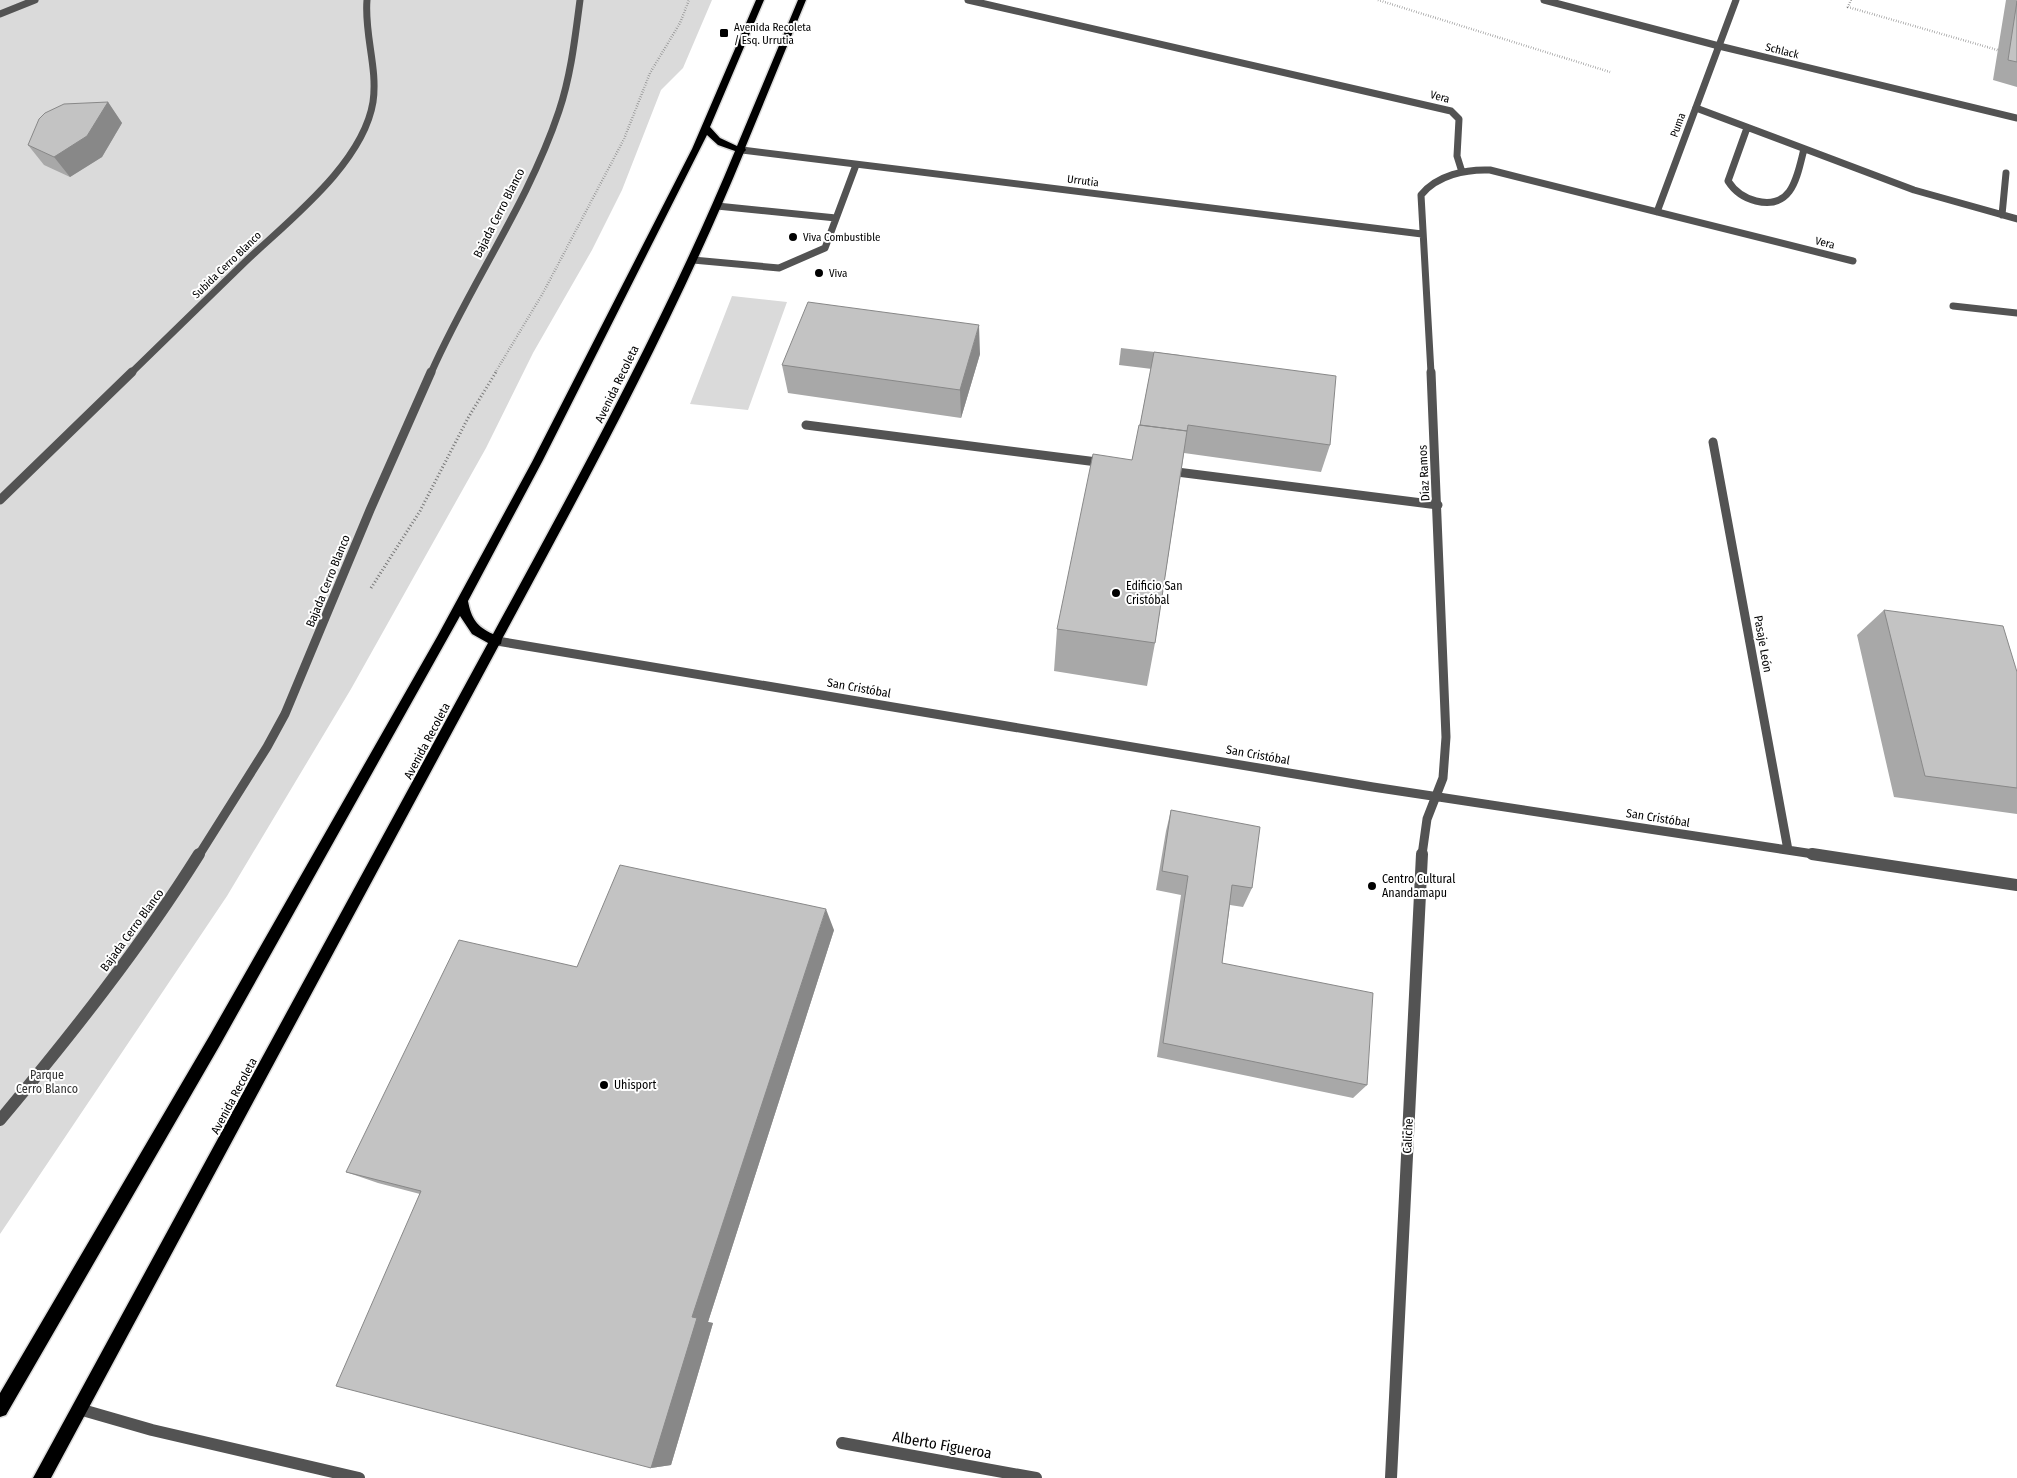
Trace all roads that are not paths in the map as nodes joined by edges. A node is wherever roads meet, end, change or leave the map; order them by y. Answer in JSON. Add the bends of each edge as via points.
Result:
{"nodes":[{"id":1,"x":35,"y":0,"type":"edge"},
{"id":2,"x":367,"y":0,"type":"edge"},
{"id":3,"x":580,"y":0,"type":"edge"},
{"id":4,"x":760,"y":0,"type":"edge"},
{"id":5,"x":802,"y":0,"type":"edge"},
{"id":6,"x":968,"y":0,"type":"edge"},
{"id":7,"x":1544,"y":0,"type":"edge"},
{"id":8,"x":1736,"y":0,"type":"edge"},
{"id":9,"x":0,"y":14,"type":"edge"},
{"id":10,"x":1719,"y":46,"type":"junction"},
{"id":11,"x":1696,"y":108,"type":"junction"},
{"id":12,"x":2017,"y":118,"type":"edge"},
{"id":13,"x":705,"y":127,"type":"junction"},
{"id":14,"x":1747,"y":128,"type":"junction"},
{"id":15,"x":1804,"y":149,"type":"junction"},
{"id":16,"x":742,"y":150,"type":"junction"},
{"id":17,"x":856,"y":165,"type":"junction"},
{"id":18,"x":1462,"y":172,"type":"junction"},
{"id":19,"x":2006,"y":173,"type":"dead end"},
{"id":20,"x":717,"y":206,"type":"junction"},
{"id":21,"x":1657,"y":212,"type":"junction"},
{"id":22,"x":2002,"y":215,"type":"junction"},
{"id":23,"x":836,"y":218,"type":"junction"},
{"id":24,"x":2017,"y":219,"type":"edge"},
{"id":25,"x":1422,"y":234,"type":"junction"},
{"id":26,"x":693,"y":260,"type":"junction"},
{"id":27,"x":1852,"y":262,"type":"dead end"},
{"id":28,"x":1953,"y":306,"type":"dead end"},
{"id":29,"x":2017,"y":313,"type":"edge"},
{"id":30,"x":806,"y":425,"type":"dead end"},
{"id":31,"x":1713,"y":442,"type":"dead end"},
{"id":32,"x":1112,"y":464,"type":"edge"},
{"id":33,"x":1161,"y":470,"type":"edge"},
{"id":34,"x":0,"y":500,"type":"edge"},
{"id":35,"x":1438,"y":505,"type":"junction"},
{"id":36,"x":462,"y":598,"type":"junction"},
{"id":37,"x":497,"y":640,"type":"junction"},
{"id":38,"x":1435,"y":797,"type":"junction"},
{"id":39,"x":1788,"y":850,"type":"junction"},
{"id":40,"x":2017,"y":885,"type":"edge"},
{"id":41,"x":0,"y":1120,"type":"edge"},
{"id":42,"x":0,"y":1409,"type":"edge"},
{"id":43,"x":79,"y":1409,"type":"junction"},
{"id":44,"x":842,"y":1443,"type":"dead end"},
{"id":45,"x":42,"y":1478,"type":"edge"},
{"id":46,"x":359,"y":1478,"type":"edge"},
{"id":47,"x":1036,"y":1478,"type":"edge"},
{"id":48,"x":1391,"y":1478,"type":"edge"}],
"edges":[{"from":1,"to":9,"type":"street"},
{"from":2,"to":34,"type":"street","name":"Subida Cerro Blanco","via":[[374,98],[362,137],[350,155],[328,182]]},
{"from":3,"to":41,"type":"street","name":"Bajada Cerro Blanco","via":[[572,64],[546,145],[437,359],[285,714],[162,912],[58,1051]]},
{"from":4,"to":13,"type":"main road"},
{"from":5,"to":16,"type":"main road","name":"Avenida Recoleta"},
{"from":6,"to":18,"type":"street","name":"Vera","via":[[1451,111],[1459,120],[1457,156]]},
{"from":7,"to":10,"type":"street","name":"Schlack"},
{"from":8,"to":10,"type":"street","name":"Puma"},
{"from":10,"to":11,"type":"street","name":"Puma"},
{"from":10,"to":12,"type":"street","name":"Schlack"},
{"from":11,"to":14,"type":"street"},
{"from":11,"to":21,"type":"street","name":"Puma"},
{"from":13,"to":16,"type":"main road","via":[[723,146]]},
{"from":13,"to":36,"type":"main road","via":[[538,462]]},
{"from":14,"to":15,"type":"street"},
{"from":14,"to":15,"type":"street","via":[[1728,182],[1742,197],[1764,204],[1778,203],[1789,195]]},
{"from":15,"to":22,"type":"street","via":[[1914,190]]},
{"from":16,"to":17,"type":"street","name":"Urrutia"},
{"from":16,"to":20,"type":"main road","name":"Avenida Recoleta"},
{"from":17,"to":23,"type":"street"},
{"from":17,"to":25,"type":"street","name":"Urrutia"},
{"from":18,"to":21,"type":"street","name":"Vera","via":[[1490,170]]},
{"from":18,"to":25,"type":"street","name":"Díaz Ramos","via":[[1424,190],[1420,201]]},
{"from":19,"to":22,"type":"street"},
{"from":20,"to":23,"type":"street"},
{"from":20,"to":26,"type":"main road","name":"Avenida Recoleta"},
{"from":21,"to":27,"type":"street","name":"Vera"},
{"from":22,"to":24,"type":"street"},
{"from":23,"to":26,"type":"street","via":[[825,248],[779,268]]},
{"from":25,"to":35,"type":"street","name":"Díaz Ramos"},
{"from":26,"to":37,"type":"main road","name":"Avenida Recoleta","via":[[612,427]]},
{"from":28,"to":29,"type":"street"},
{"from":30,"to":32,"type":"street"},
{"from":31,"to":39,"type":"street","name":"Pasaje León"},
{"from":33,"to":35,"type":"street"},
{"from":35,"to":38,"type":"street","name":"Díaz Ramos","via":[[1446,737],[1443,778]]},
{"from":36,"to":37,"type":"main road","via":[[468,624],[481,635]]},
{"from":36,"to":42,"type":"main road","via":[[215,1040]]},
{"from":37,"to":38,"type":"street","name":"San Cristóbal"},
{"from":37,"to":43,"type":"main road","name":"Avenida Recoleta"},
{"from":38,"to":39,"type":"street","name":"San Cristóbal"},
{"from":38,"to":48,"type":"street","name":"Caliche","via":[[1427,818],[1422,853]]},
{"from":39,"to":40,"type":"street","name":"San Cristóbal"},
{"from":43,"to":45,"type":"main road","name":"Avenida Recoleta"},
{"from":43,"to":46,"type":"street","via":[[152,1430]]},
{"from":44,"to":47,"type":"street","name":"Alberto Figueroa"}]}
